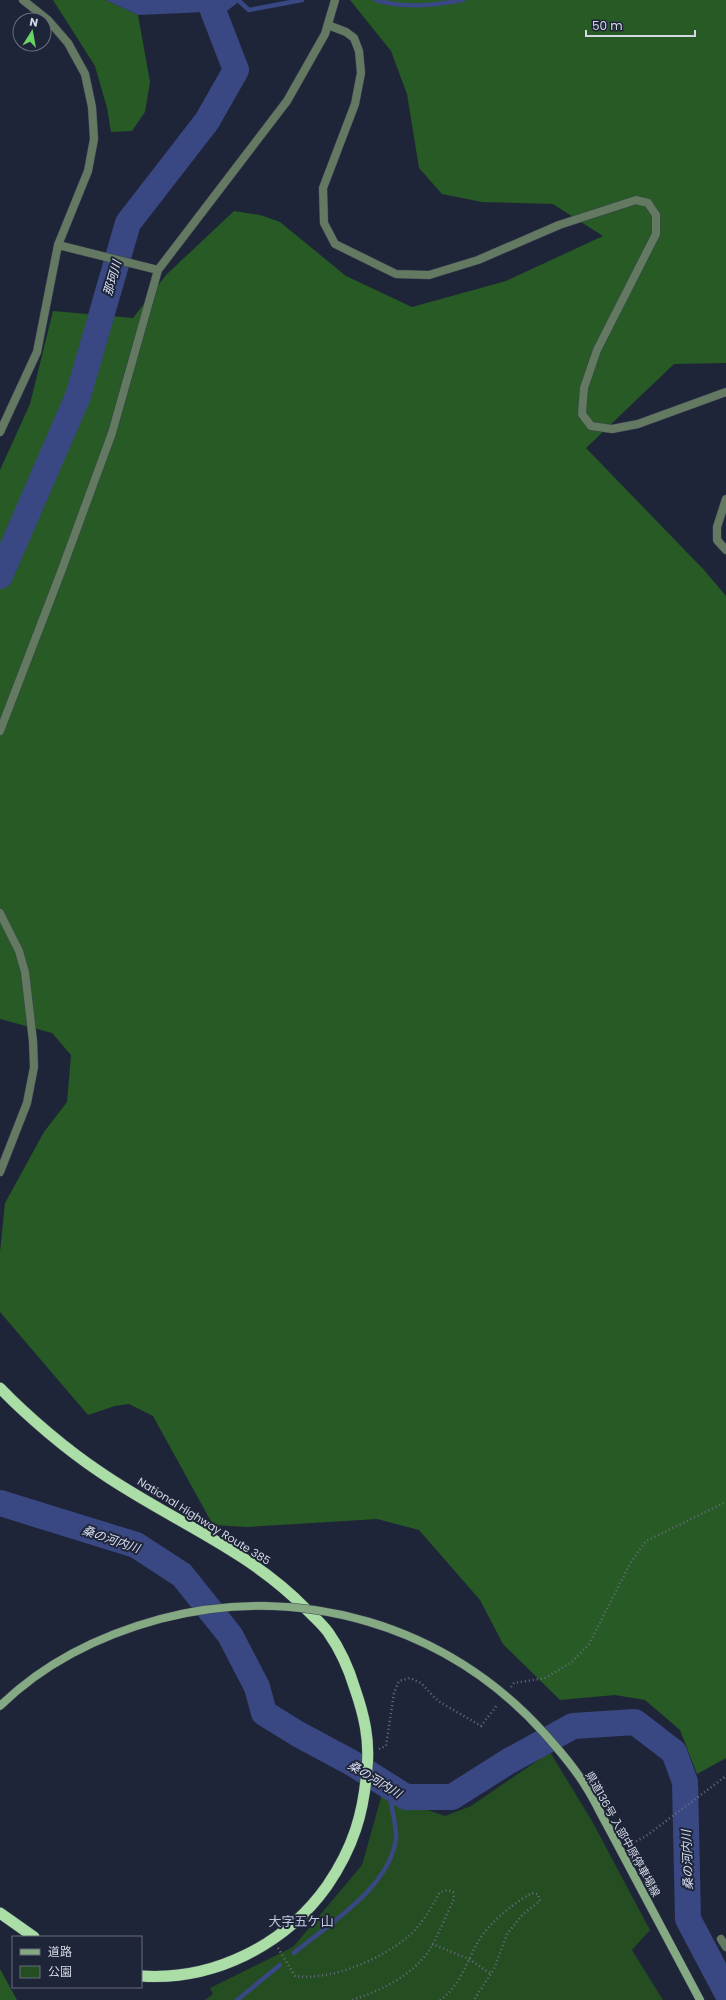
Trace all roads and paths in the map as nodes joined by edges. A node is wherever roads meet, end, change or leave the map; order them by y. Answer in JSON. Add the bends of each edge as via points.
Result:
{"nodes":[{"id":1,"x":23,"y":0,"type":"edge"},
{"id":2,"x":335,"y":0,"type":"edge"},
{"id":3,"x":328,"y":26,"type":"junction"},
{"id":4,"x":58,"y":245,"type":"junction"},
{"id":5,"x":158,"y":270,"type":"junction"},
{"id":6,"x":726,"y":392,"type":"edge"},
{"id":7,"x":0,"y":432,"type":"edge"},
{"id":8,"x":726,"y":499,"type":"edge"},
{"id":9,"x":726,"y":550,"type":"edge"},
{"id":10,"x":0,"y":731,"type":"edge"},
{"id":11,"x":0,"y":913,"type":"edge"},
{"id":12,"x":0,"y":1172,"type":"edge"},
{"id":13,"x":0,"y":1388,"type":"edge"},
{"id":14,"x":726,"y":1502,"type":"edge"},
{"id":15,"x":509,"y":1689,"type":"dead end"},
{"id":16,"x":500,"y":1702,"type":"dead end"},
{"id":17,"x":0,"y":1706,"type":"edge"},
{"id":18,"x":369,"y":1754,"type":"junction"},
{"id":19,"x":726,"y":1776,"type":"edge"},
{"id":20,"x":620,"y":1850,"type":"junction"},
{"id":21,"x":0,"y":1913,"type":"edge"},
{"id":22,"x":33,"y":1936,"type":"edge"},
{"id":23,"x":721,"y":1939,"type":"dead end"},
{"id":24,"x":273,"y":1940,"type":"junction"},
{"id":25,"x":432,"y":1944,"type":"junction"},
{"id":26,"x":726,"y":1947,"type":"edge"},
{"id":27,"x":469,"y":1959,"type":"junction"},
{"id":28,"x":491,"y":1974,"type":"junction"},
{"id":29,"x":142,"y":1976,"type":"edge"},
{"id":30,"x":352,"y":2000,"type":"edge"},
{"id":31,"x":440,"y":2000,"type":"edge"},
{"id":32,"x":474,"y":2000,"type":"edge"},
{"id":33,"x":700,"y":2000,"type":"edge"}],
"edges":[{"from":1,"to":4,"type":"street","via":[[48,20],[68,43],[84,74],[92,107],[94,139],[88,171]]},
{"from":2,"to":3,"type":"street"},
{"from":3,"to":5,"type":"street","via":[[287,102]]},
{"from":3,"to":6,"type":"street","via":[[346,32],[354,38],[359,51],[361,73],[355,104],[323,188],[324,222],[335,244],[396,274],[429,275],[478,260],[559,225],[636,200],[648,203],[656,215],[656,234],[597,350],[584,388],[582,414],[591,426],[612,429],[638,424]]},
{"from":4,"to":5,"type":"street"},
{"from":4,"to":7,"type":"street","via":[[37,352]]},
{"from":5,"to":10,"type":"street","via":[[112,433]]},
{"from":8,"to":9,"type":"street","via":[[717,527],[717,540]]},
{"from":11,"to":12,"type":"street","via":[[19,951],[25,972],[34,1067],[27,1103]]},
{"from":13,"to":18,"type":"highway","name":"National Highway Route 385","via":[[100,1472],[254,1565],[293,1595],[328,1631],[349,1671],[367,1732]]},
{"from":14,"to":15,"type":"path","via":[[646,1541],[631,1562],[588,1644],[571,1663],[545,1678],[514,1683]]},
{"from":16,"to":18,"type":"path","via":[[481,1726],[438,1701],[421,1683],[410,1678],[399,1681],[394,1693],[386,1746]]},
{"from":17,"to":20,"type":"main road","name":"県道136号 入部中原停車場線","bridge":true,"via":[[18,1688],[46,1669],[101,1639],[128,1628],[200,1610],[249,1606],[329,1611],[390,1629],[423,1642],[457,1660],[492,1684],[528,1716],[563,1754],[586,1786]]},
{"from":18,"to":24,"type":"highway","name":"National Highway Route 385","via":[[365,1795],[354,1837],[339,1868],[319,1897]]},
{"from":19,"to":20,"type":"path","via":[[646,1836]]},
{"from":20,"to":33,"type":"main road","name":"県道136号 入部中原停車場線"},
{"from":21,"to":22,"type":"highway"},
{"from":23,"to":26,"type":"street"},
{"from":24,"to":25,"type":"path","via":[[295,1976],[309,1978],[351,1969],[377,1957],[410,1935],[440,1892],[448,1890],[453,1892],[454,1899]]},
{"from":24,"to":29,"type":"highway","name":"National Highway Route 385","via":[[243,1957],[212,1969],[160,1978]]},
{"from":25,"to":27,"type":"path"},
{"from":25,"to":30,"type":"path","via":[[430,1950],[406,1974],[375,1992]]},
{"from":27,"to":28,"type":"path"},
{"from":27,"to":28,"type":"path","via":[[494,1922],[522,1898],[532,1893],[538,1894],[540,1901],[523,1914],[507,1934]]},
{"from":27,"to":31,"type":"path","via":[[449,1994]]},
{"from":28,"to":32,"type":"path"}]}
